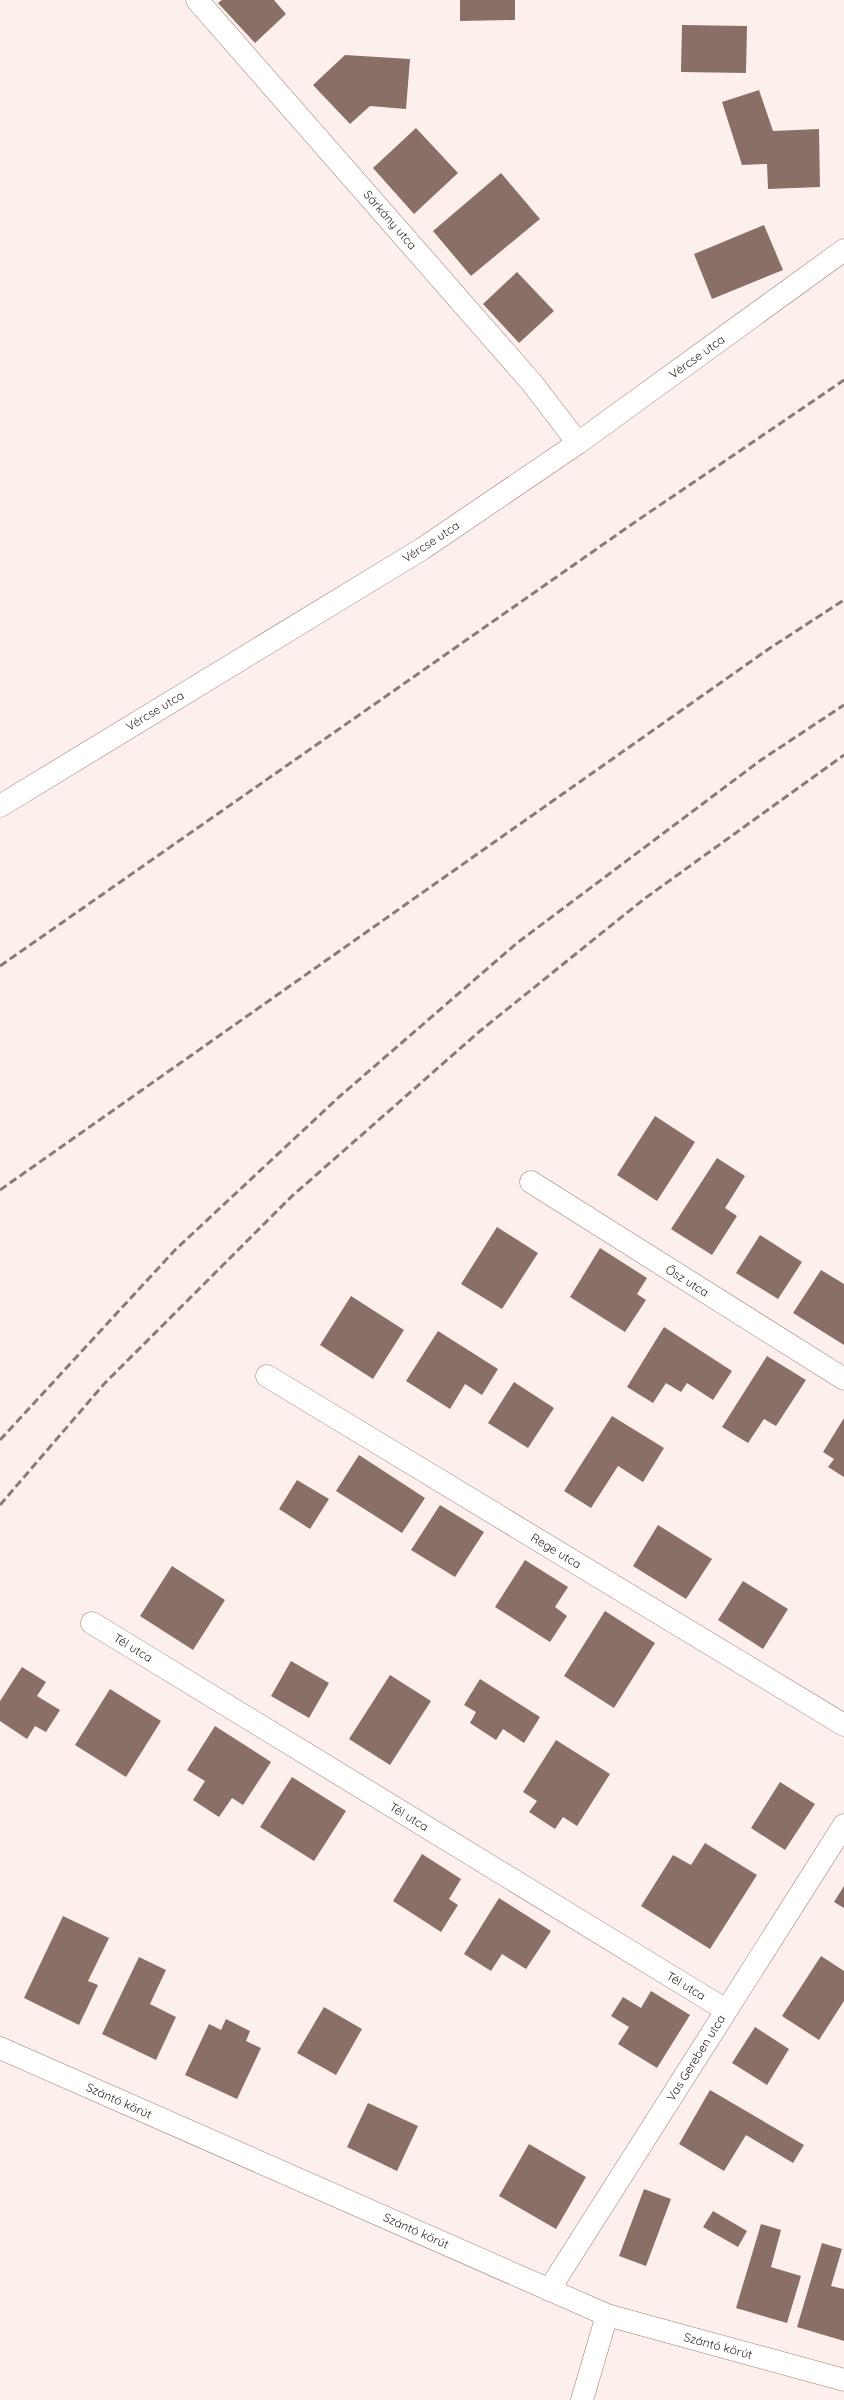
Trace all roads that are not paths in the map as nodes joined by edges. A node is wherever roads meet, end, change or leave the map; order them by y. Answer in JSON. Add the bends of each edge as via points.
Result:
{"nodes":[{"id":1,"x":197,"y":0,"type":"edge"},
{"id":2,"x":844,"y":250,"type":"edge"},
{"id":3,"x":578,"y":443,"type":"junction"},
{"id":4,"x":0,"y":806,"type":"edge"},
{"id":5,"x":531,"y":1182,"type":"dead end"},
{"id":6,"x":268,"y":1376,"type":"dead end"},
{"id":7,"x":844,"y":1380,"type":"edge"},
{"id":8,"x":92,"y":1623,"type":"dead end"},
{"id":9,"x":844,"y":1725,"type":"edge"},
{"id":10,"x":844,"y":1825,"type":"edge"},
{"id":11,"x":726,"y":2010,"type":"junction"},
{"id":12,"x":0,"y":2048,"type":"edge"},
{"id":13,"x":549,"y":2290,"type":"junction"},
{"id":14,"x":607,"y":2315,"type":"junction"},
{"id":15,"x":844,"y":2380,"type":"edge"},
{"id":16,"x":582,"y":2400,"type":"edge"}],
"edges":[{"from":1,"to":3,"type":"street","name":"Sárkány utca","via":[[532,383]]},
{"from":2,"to":3,"type":"street","name":"Vércse utca"},
{"from":3,"to":4,"type":"street","name":"Vércse utca","via":[[422,549]]},
{"from":5,"to":7,"type":"street","name":"Ősz utca"},
{"from":6,"to":9,"type":"street","name":"Rege utca"},
{"from":8,"to":11,"type":"street","name":"Tél utca"},
{"from":10,"to":11,"type":"street","name":"Vas Gereben utca"},
{"from":11,"to":13,"type":"street","name":"Vas Gereben utca"},
{"from":12,"to":13,"type":"street","name":"Szántó körút"},
{"from":13,"to":14,"type":"street","name":"Szántó körút"},
{"from":14,"to":15,"type":"street","name":"Szántó körút"},
{"from":14,"to":16,"type":"street"}]}
